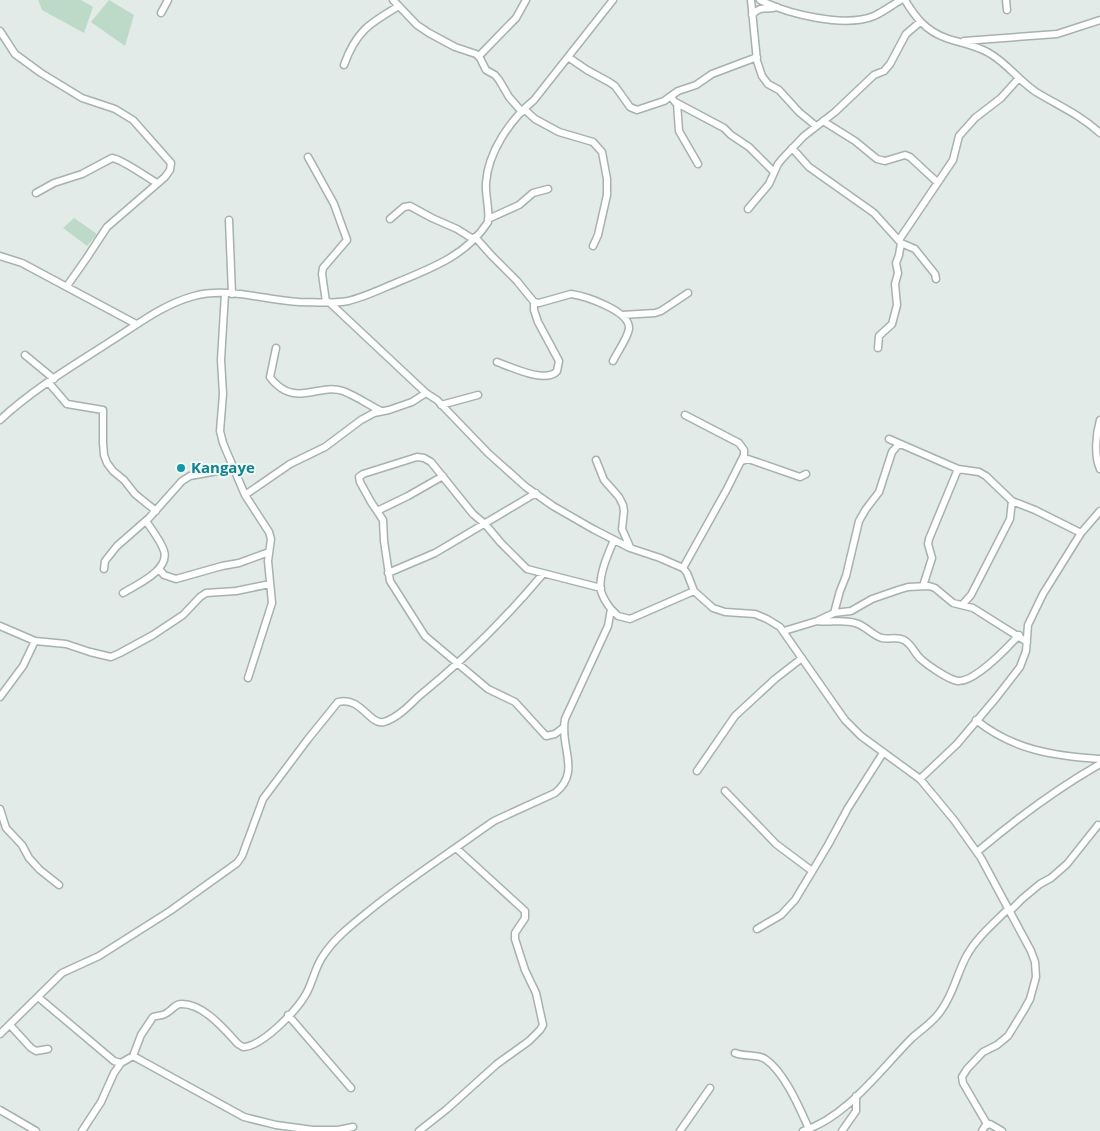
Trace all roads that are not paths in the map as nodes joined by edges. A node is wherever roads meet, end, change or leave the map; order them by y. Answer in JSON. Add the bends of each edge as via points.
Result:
{"nodes":[{"id":1,"x":168,"y":0,"type":"edge"},
{"id":2,"x":393,"y":0,"type":"edge"},
{"id":3,"x":526,"y":0,"type":"edge"},
{"id":4,"x":613,"y":0,"type":"edge"},
{"id":5,"x":751,"y":0,"type":"edge"},
{"id":6,"x":760,"y":0,"type":"edge"},
{"id":7,"x":901,"y":0,"type":"edge"},
{"id":8,"x":905,"y":0,"type":"edge"},
{"id":9,"x":1006,"y":0,"type":"edge"},
{"id":10,"x":399,"y":6,"type":"junction"},
{"id":11,"x":778,"y":7,"type":"junction"},
{"id":12,"x":1006,"y":10,"type":"dead end"},
{"id":13,"x":161,"y":12,"type":"dead end"},
{"id":14,"x":752,"y":15,"type":"junction"},
{"id":15,"x":1100,"y":20,"type":"edge"},
{"id":16,"x":920,"y":22,"type":"junction"},
{"id":17,"x":0,"y":31,"type":"edge"},
{"id":18,"x":961,"y":41,"type":"junction"},
{"id":19,"x":478,"y":56,"type":"junction"},
{"id":20,"x":757,"y":56,"type":"junction"},
{"id":21,"x":568,"y":57,"type":"junction"},
{"id":22,"x":344,"y":65,"type":"dead end"},
{"id":23,"x":1019,"y":78,"type":"junction"},
{"id":24,"x":671,"y":97,"type":"junction"},
{"id":25,"x":677,"y":103,"type":"junction"},
{"id":26,"x":523,"y":110,"type":"junction"},
{"id":27,"x":823,"y":121,"type":"junction"},
{"id":28,"x":816,"y":126,"type":"junction"},
{"id":29,"x":1100,"y":133,"type":"edge"},
{"id":30,"x":792,"y":148,"type":"junction"},
{"id":31,"x":308,"y":157,"type":"dead end"},
{"id":32,"x":698,"y":164,"type":"dead end"},
{"id":33,"x":774,"y":172,"type":"junction"},
{"id":34,"x":937,"y":182,"type":"junction"},
{"id":35,"x":157,"y":183,"type":"junction"},
{"id":36,"x":548,"y":189,"type":"dead end"},
{"id":37,"x":36,"y":193,"type":"dead end"},
{"id":38,"x":748,"y":209,"type":"dead end"},
{"id":39,"x":390,"y":219,"type":"dead end"},
{"id":40,"x":488,"y":219,"type":"junction"},
{"id":41,"x":229,"y":220,"type":"dead end"},
{"id":42,"x":474,"y":238,"type":"junction"},
{"id":43,"x":900,"y":241,"type":"junction"},
{"id":44,"x":593,"y":246,"type":"dead end"},
{"id":45,"x":0,"y":256,"type":"edge"},
{"id":46,"x":936,"y":279,"type":"dead end"},
{"id":47,"x":66,"y":286,"type":"junction"},
{"id":48,"x":228,"y":293,"type":"junction"},
{"id":49,"x":688,"y":293,"type":"dead end"},
{"id":50,"x":327,"y":302,"type":"junction"},
{"id":51,"x":534,"y":302,"type":"junction"},
{"id":52,"x":622,"y":314,"type":"junction"},
{"id":53,"x":136,"y":324,"type":"junction"},
{"id":54,"x":276,"y":348,"type":"dead end"},
{"id":55,"x":878,"y":348,"type":"dead end"},
{"id":56,"x":25,"y":355,"type":"dead end"},
{"id":57,"x":613,"y":361,"type":"dead end"},
{"id":58,"x":497,"y":362,"type":"dead end"},
{"id":59,"x":51,"y":381,"type":"junction"},
{"id":60,"x":426,"y":394,"type":"junction"},
{"id":61,"x":478,"y":395,"type":"dead end"},
{"id":62,"x":442,"y":405,"type":"junction"},
{"id":63,"x":381,"y":411,"type":"junction"},
{"id":64,"x":685,"y":415,"type":"dead end"},
{"id":65,"x":0,"y":420,"type":"edge"},
{"id":66,"x":1100,"y":420,"type":"edge"},
{"id":67,"x":889,"y":439,"type":"dead end"},
{"id":68,"x":899,"y":444,"type":"junction"},
{"id":69,"x":596,"y":460,"type":"dead end"},
{"id":70,"x":742,"y":461,"type":"junction"},
{"id":71,"x":234,"y":468,"type":"junction"},
{"id":72,"x":958,"y":469,"type":"junction"},
{"id":73,"x":1100,"y":469,"type":"edge"},
{"id":74,"x":806,"y":474,"type":"dead end"},
{"id":75,"x":443,"y":476,"type":"junction"},
{"id":76,"x":536,"y":493,"type":"junction"},
{"id":77,"x":245,"y":495,"type":"junction"},
{"id":78,"x":1012,"y":501,"type":"junction"},
{"id":79,"x":1100,"y":510,"type":"edge"},
{"id":80,"x":156,"y":511,"type":"junction"},
{"id":81,"x":377,"y":511,"type":"junction"},
{"id":82,"x":146,"y":521,"type":"junction"},
{"id":83,"x":485,"y":524,"type":"junction"},
{"id":84,"x":1080,"y":533,"type":"junction"},
{"id":85,"x":614,"y":540,"type":"junction"},
{"id":86,"x":630,"y":548,"type":"junction"},
{"id":87,"x":269,"y":552,"type":"junction"},
{"id":88,"x":683,"y":568,"type":"junction"},
{"id":89,"x":104,"y":569,"type":"dead end"},
{"id":90,"x":159,"y":569,"type":"junction"},
{"id":91,"x":388,"y":573,"type":"junction"},
{"id":92,"x":543,"y":574,"type":"junction"},
{"id":93,"x":270,"y":584,"type":"junction"},
{"id":94,"x":923,"y":586,"type":"junction"},
{"id":95,"x":601,"y":588,"type":"junction"},
{"id":96,"x":694,"y":591,"type":"junction"},
{"id":97,"x":123,"y":593,"type":"dead end"},
{"id":98,"x":971,"y":595,"type":"junction"},
{"id":99,"x":963,"y":604,"type":"junction"},
{"id":100,"x":973,"y":608,"type":"junction"},
{"id":101,"x":611,"y":609,"type":"junction"},
{"id":102,"x":834,"y":613,"type":"junction"},
{"id":103,"x":817,"y":621,"type":"junction"},
{"id":104,"x":0,"y":626,"type":"edge"},
{"id":105,"x":784,"y":631,"type":"junction"},
{"id":106,"x":1019,"y":635,"type":"junction"},
{"id":107,"x":35,"y":641,"type":"junction"},
{"id":108,"x":1027,"y":642,"type":"junction"},
{"id":109,"x":802,"y":658,"type":"junction"},
{"id":110,"x":457,"y":662,"type":"junction"},
{"id":111,"x":248,"y":678,"type":"dead end"},
{"id":112,"x":0,"y":697,"type":"edge"},
{"id":113,"x":976,"y":720,"type":"junction"},
{"id":114,"x":564,"y":727,"type":"junction"},
{"id":115,"x":883,"y":753,"type":"junction"},
{"id":116,"x":1100,"y":759,"type":"edge"},
{"id":117,"x":1100,"y":764,"type":"edge"},
{"id":118,"x":696,"y":771,"type":"dead end"},
{"id":119,"x":920,"y":779,"type":"junction"},
{"id":120,"x":724,"y":791,"type":"dead end"},
{"id":121,"x":0,"y":809,"type":"edge"},
{"id":122,"x":1098,"y":825,"type":"dead end"},
{"id":123,"x":456,"y":848,"type":"junction"},
{"id":124,"x":977,"y":852,"type":"junction"},
{"id":125,"x":812,"y":871,"type":"junction"},
{"id":126,"x":59,"y":885,"type":"dead end"},
{"id":127,"x":1009,"y":910,"type":"junction"},
{"id":128,"x":756,"y":929,"type":"dead end"},
{"id":129,"x":38,"y":997,"type":"junction"},
{"id":130,"x":288,"y":1016,"type":"junction"},
{"id":131,"x":10,"y":1025,"type":"junction"},
{"id":132,"x":0,"y":1034,"type":"edge"},
{"id":133,"x":48,"y":1048,"type":"dead end"},
{"id":134,"x":735,"y":1053,"type":"dead end"},
{"id":135,"x":134,"y":1056,"type":"junction"},
{"id":136,"x":121,"y":1063,"type":"junction"},
{"id":137,"x":351,"y":1088,"type":"dead end"},
{"id":138,"x":710,"y":1088,"type":"dead end"},
{"id":139,"x":856,"y":1096,"type":"junction"},
{"id":140,"x":0,"y":1110,"type":"edge"},
{"id":141,"x":987,"y":1124,"type":"junction"},
{"id":142,"x":353,"y":1127,"type":"dead end"},
{"id":143,"x":806,"y":1130,"type":"edge"},
{"id":144,"x":36,"y":1131,"type":"edge"},
{"id":145,"x":82,"y":1131,"type":"edge"},
{"id":146,"x":419,"y":1131,"type":"edge"},
{"id":147,"x":680,"y":1131,"type":"edge"},
{"id":148,"x":842,"y":1131,"type":"edge"},
{"id":149,"x":982,"y":1131,"type":"edge"},
{"id":150,"x":1002,"y":1131,"type":"edge"}],
"edges":[{"from":1,"to":13,"type":"street"},
{"from":2,"to":10,"type":"street"},
{"from":3,"to":19,"type":"street","via":[[516,18]]},
{"from":4,"to":21,"type":"street"},
{"from":5,"to":14,"type":"street"},
{"from":6,"to":11,"type":"street"},
{"from":7,"to":11,"type":"street","via":[[873,16],[854,20],[809,16]]},
{"from":8,"to":16,"type":"street"},
{"from":9,"to":12,"type":"street"},
{"from":10,"to":19,"type":"street","via":[[429,33]]},
{"from":10,"to":22,"type":"street","via":[[359,34]]},
{"from":11,"to":14,"type":"street","via":[[761,8]]},
{"from":14,"to":20,"type":"street"},
{"from":15,"to":18,"type":"street","via":[[1057,34]]},
{"from":16,"to":18,"type":"street","via":[[944,37]]},
{"from":16,"to":27,"type":"street","via":[[906,34],[884,71],[874,75]]},
{"from":17,"to":35,"type":"street","via":[[16,54],[42,73],[82,98],[110,106],[133,120],[171,163],[168,173]]},
{"from":18,"to":23,"type":"street","via":[[991,54]]},
{"from":19,"to":26,"type":"street","via":[[499,80],[508,97]]},
{"from":20,"to":24,"type":"street","via":[[712,74]]},
{"from":20,"to":28,"type":"street","via":[[765,81],[779,90],[798,112]]},
{"from":21,"to":24,"type":"street","via":[[615,86],[633,110],[641,110]]},
{"from":21,"to":26,"type":"street"},
{"from":23,"to":29,"type":"street"},
{"from":23,"to":34,"type":"street","via":[[959,136],[953,160]]},
{"from":24,"to":25,"type":"street"},
{"from":25,"to":32,"type":"street","via":[[679,131]]},
{"from":25,"to":33,"type":"street","via":[[724,128]]},
{"from":26,"to":40,"type":"street","via":[[504,133],[488,172]]},
{"from":26,"to":44,"type":"street","via":[[559,132],[593,142],[602,152],[607,195]]},
{"from":27,"to":28,"type":"street"},
{"from":27,"to":34,"type":"street","via":[[856,141],[877,159],[910,157]]},
{"from":28,"to":30,"type":"street"},
{"from":30,"to":33,"type":"street"},
{"from":30,"to":43,"type":"street","via":[[810,167],[874,213]]},
{"from":31,"to":50,"type":"street","via":[[334,204],[347,240],[323,268]]},
{"from":33,"to":38,"type":"street","via":[[769,184]]},
{"from":34,"to":43,"type":"street"},
{"from":35,"to":37,"type":"street","via":[[112,158]]},
{"from":35,"to":47,"type":"street","via":[[107,227]]},
{"from":36,"to":40,"type":"street","via":[[533,193],[519,206]]},
{"from":39,"to":42,"type":"street","via":[[410,206]]},
{"from":40,"to":42,"type":"street"},
{"from":41,"to":48,"type":"street"},
{"from":42,"to":50,"type":"street","via":[[458,253],[431,269],[364,296]]},
{"from":42,"to":51,"type":"street","via":[[517,280]]},
{"from":43,"to":46,"type":"street","via":[[915,249]]},
{"from":43,"to":55,"type":"street","via":[[895,284],[897,306],[892,324],[879,336]]},
{"from":45,"to":47,"type":"street","via":[[22,263]]},
{"from":47,"to":53,"type":"street"},
{"from":48,"to":50,"type":"street","via":[[297,302]]},
{"from":48,"to":53,"type":"street","via":[[193,296],[170,304]]},
{"from":48,"to":71,"type":"street","via":[[221,360],[220,431]]},
{"from":49,"to":52,"type":"street","via":[[654,313]]},
{"from":50,"to":60,"type":"street"},
{"from":51,"to":52,"type":"street","via":[[571,294]]},
{"from":51,"to":58,"type":"street","via":[[538,322],[558,361],[557,371],[550,377],[541,376]]},
{"from":52,"to":57,"type":"street","via":[[629,328]]},
{"from":53,"to":59,"type":"street"},
{"from":54,"to":63,"type":"street","via":[[270,377],[285,391],[299,395],[321,390],[342,391]]},
{"from":56,"to":59,"type":"street"},
{"from":59,"to":65,"type":"street"},
{"from":59,"to":80,"type":"street","via":[[67,404],[103,410],[103,444],[107,463]]},
{"from":60,"to":62,"type":"street"},
{"from":60,"to":63,"type":"street","via":[[412,402]]},
{"from":61,"to":62,"type":"street"},
{"from":62,"to":76,"type":"street","via":[[482,447]]},
{"from":63,"to":77,"type":"street","via":[[361,420],[325,447],[290,464]]},
{"from":64,"to":70,"type":"street","via":[[739,443],[744,450]]},
{"from":66,"to":73,"type":"street","via":[[1097,442]]},
{"from":67,"to":68,"type":"street"},
{"from":68,"to":72,"type":"street"},
{"from":68,"to":102,"type":"street","via":[[892,452],[879,492],[860,521]]},
{"from":69,"to":86,"type":"street","via":[[604,480],[623,504],[622,529]]},
{"from":70,"to":74,"type":"street","via":[[754,461],[800,478]]},
{"from":70,"to":88,"type":"street"},
{"from":71,"to":77,"type":"street"},
{"from":71,"to":80,"type":"street","via":[[190,476]]},
{"from":72,"to":78,"type":"street","via":[[986,476]]},
{"from":72,"to":94,"type":"street","via":[[929,539],[932,558]]},
{"from":75,"to":81,"type":"street"},
{"from":75,"to":81,"type":"street","via":[[431,462],[417,457],[362,474],[360,482]]},
{"from":75,"to":83,"type":"street"},
{"from":76,"to":83,"type":"street"},
{"from":76,"to":85,"type":"street"},
{"from":77,"to":87,"type":"street","via":[[269,532]]},
{"from":78,"to":84,"type":"street"},
{"from":78,"to":98,"type":"street","via":[[1010,519]]},
{"from":79,"to":84,"type":"street"},
{"from":80,"to":82,"type":"street"},
{"from":81,"to":91,"type":"street","via":[[383,525]]},
{"from":82,"to":89,"type":"street","via":[[111,553],[105,560]]},
{"from":82,"to":90,"type":"street","via":[[164,550],[164,561]]},
{"from":83,"to":91,"type":"street","via":[[435,553]]},
{"from":83,"to":92,"type":"street","via":[[527,569]]},
{"from":84,"to":108,"type":"street","via":[[1043,594],[1028,625]]},
{"from":85,"to":86,"type":"street"},
{"from":85,"to":95,"type":"street","via":[[605,563]]},
{"from":86,"to":88,"type":"street"},
{"from":87,"to":90,"type":"street","via":[[244,562],[176,579],[164,575]]},
{"from":87,"to":93,"type":"street"},
{"from":88,"to":96,"type":"street"},
{"from":90,"to":97,"type":"street"},
{"from":91,"to":110,"type":"street","via":[[392,587],[424,636]]},
{"from":92,"to":95,"type":"street"},
{"from":92,"to":110,"type":"street","via":[[506,617]]},
{"from":93,"to":107,"type":"street","via":[[206,593],[183,615],[112,656],[66,644]]},
{"from":93,"to":111,"type":"street","via":[[272,603]]},
{"from":94,"to":99,"type":"street","via":[[935,588],[953,603]]},
{"from":94,"to":102,"type":"street","via":[[898,590],[851,611]]},
{"from":95,"to":101,"type":"street"},
{"from":96,"to":101,"type":"street","via":[[630,619],[618,616]]},
{"from":96,"to":105,"type":"street","via":[[713,608],[755,614]]},
{"from":98,"to":99,"type":"street"},
{"from":98,"to":100,"type":"street"},
{"from":99,"to":100,"type":"street"},
{"from":100,"to":106,"type":"street"},
{"from":101,"to":114,"type":"street","via":[[608,626]]},
{"from":102,"to":103,"type":"street"},
{"from":103,"to":105,"type":"street"},
{"from":103,"to":106,"type":"street","via":[[855,622],[879,637],[905,641],[921,660],[956,681],[962,681],[992,663]]},
{"from":104,"to":107,"type":"street"},
{"from":105,"to":109,"type":"street"},
{"from":106,"to":108,"type":"street"},
{"from":107,"to":112,"type":"street","via":[[23,666]]},
{"from":108,"to":113,"type":"street","via":[[1020,667]]},
{"from":109,"to":115,"type":"street","via":[[845,720]]},
{"from":109,"to":118,"type":"street","via":[[735,716]]},
{"from":110,"to":114,"type":"street","via":[[488,689],[515,702],[546,736]]},
{"from":110,"to":129,"type":"street","via":[[408,706],[384,722],[377,722],[351,701],[338,702],[266,795],[237,863],[99,956],[62,973]]},
{"from":113,"to":116,"type":"street","via":[[1004,739],[1035,751]]},
{"from":113,"to":119,"type":"street"},
{"from":114,"to":123,"type":"street","via":[[569,764],[562,787],[494,821]]},
{"from":115,"to":119,"type":"street"},
{"from":115,"to":125,"type":"street"},
{"from":117,"to":124,"type":"street","via":[[1052,794]]},
{"from":119,"to":124,"type":"street"},
{"from":120,"to":125,"type":"street","via":[[776,844]]},
{"from":121,"to":126,"type":"street","via":[[6,828],[29,858]]},
{"from":122,"to":127,"type":"street","via":[[1067,864]]},
{"from":123,"to":130,"type":"street","via":[[398,887],[348,928],[323,956],[306,994]]},
{"from":123,"to":146,"type":"street","via":[[525,911],[515,939],[536,994],[543,1025],[533,1037]]},
{"from":124,"to":127,"type":"street"},
{"from":125,"to":128,"type":"street","via":[[786,910]]},
{"from":127,"to":139,"type":"street","via":[[977,939],[941,1012]]},
{"from":127,"to":141,"type":"street","via":[[1031,951],[1036,977],[1030,999],[1008,1036],[983,1052],[962,1077]]},
{"from":129,"to":131,"type":"street"},
{"from":129,"to":136,"type":"street","via":[[114,1061]]},
{"from":130,"to":135,"type":"street","via":[[256,1044],[243,1047],[209,1015],[186,1004],[178,1004],[167,1014],[149,1021]]},
{"from":130,"to":137,"type":"street"},
{"from":131,"to":132,"type":"street"},
{"from":131,"to":133,"type":"street","via":[[31,1048],[36,1051]]},
{"from":134,"to":143,"type":"street","via":[[764,1058],[769,1062],[790,1089]]},
{"from":135,"to":136,"type":"street"},
{"from":135,"to":142,"type":"street","via":[[244,1117],[312,1130]]},
{"from":136,"to":145,"type":"street"},
{"from":138,"to":147,"type":"street"},
{"from":139,"to":143,"type":"street","via":[[830,1118]]},
{"from":139,"to":148,"type":"street","via":[[856,1111]]},
{"from":140,"to":144,"type":"street"},
{"from":141,"to":149,"type":"street"},
{"from":141,"to":150,"type":"street"}]}
